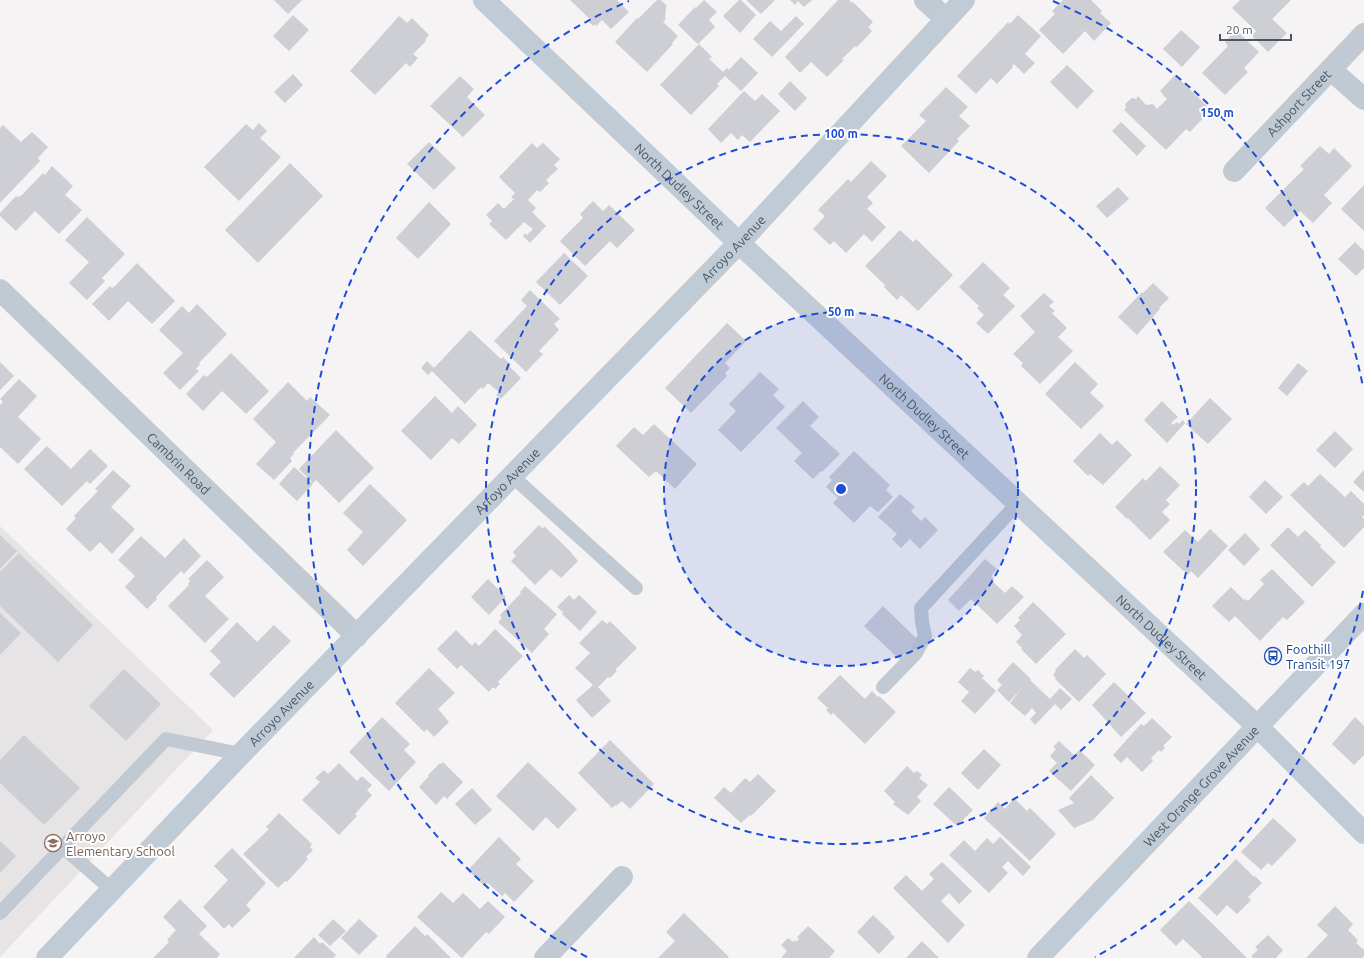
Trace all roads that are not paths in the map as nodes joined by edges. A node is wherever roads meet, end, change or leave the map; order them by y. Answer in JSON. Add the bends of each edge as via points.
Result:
{"nodes":[{"id":1,"x":484,"y":0,"type":"edge"},
{"id":2,"x":926,"y":0,"type":"edge"},
{"id":3,"x":964,"y":0,"type":"edge"},
{"id":4,"x":946,"y":19,"type":"junction"},
{"id":5,"x":1364,"y":34,"type":"edge"},
{"id":6,"x":1331,"y":70,"type":"junction"},
{"id":7,"x":1364,"y":99,"type":"edge"},
{"id":8,"x":1234,"y":171,"type":"dead end"},
{"id":9,"x":739,"y":243,"type":"junction"},
{"id":10,"x":0,"y":290,"type":"edge"},
{"id":11,"x":512,"y":476,"type":"junction"},
{"id":12,"x":1018,"y":504,"type":"junction"},
{"id":13,"x":636,"y":588,"type":"dead end"},
{"id":14,"x":1364,"y":614,"type":"edge"},
{"id":15,"x":357,"y":636,"type":"junction"},
{"id":16,"x":883,"y":687,"type":"dead end"},
{"id":17,"x":1257,"y":726,"type":"junction"},
{"id":18,"x":241,"y":754,"type":"junction"},
{"id":19,"x":1364,"y":833,"type":"edge"},
{"id":20,"x":63,"y":847,"type":"junction"},
{"id":21,"x":622,"y":877,"type":"dead end"},
{"id":22,"x":112,"y":890,"type":"junction"},
{"id":23,"x":0,"y":913,"type":"edge"},
{"id":24,"x":47,"y":958,"type":"edge"},
{"id":25,"x":545,"y":958,"type":"edge"},
{"id":26,"x":1038,"y":958,"type":"edge"}],
"edges":[{"from":1,"to":9,"type":"street","name":"North Dudley Street"},
{"from":2,"to":4,"type":"street"},
{"from":3,"to":4,"type":"street","name":"Arroyo Avenue"},
{"from":4,"to":9,"type":"street","name":"Arroyo Avenue"},
{"from":5,"to":6,"type":"street","name":"Ashport Street"},
{"from":6,"to":7,"type":"street"},
{"from":6,"to":8,"type":"street","name":"Ashport Street"},
{"from":9,"to":11,"type":"street","name":"Arroyo Avenue"},
{"from":9,"to":12,"type":"street","name":"North Dudley Street"},
{"from":10,"to":15,"type":"street","name":"Cambrin Road"},
{"from":11,"to":13,"type":"lane"},
{"from":11,"to":15,"type":"street","name":"Arroyo Avenue"},
{"from":12,"to":16,"type":"lane","via":[[921,608],[925,636],[916,653]]},
{"from":12,"to":17,"type":"street","name":"North Dudley Street"},
{"from":14,"to":17,"type":"street","name":"West Orange Grove Avenue"},
{"from":15,"to":18,"type":"street","name":"Arroyo Avenue"},
{"from":17,"to":19,"type":"street","name":"North Dudley Street"},
{"from":17,"to":26,"type":"street","name":"West Orange Grove Avenue"},
{"from":18,"to":20,"type":"lane","via":[[166,739]]},
{"from":18,"to":22,"type":"street","name":"Arroyo Avenue"},
{"from":20,"to":22,"type":"lane"},
{"from":20,"to":23,"type":"lane"},
{"from":21,"to":25,"type":"street"},
{"from":22,"to":24,"type":"street","name":"Arroyo Avenue"}]}
